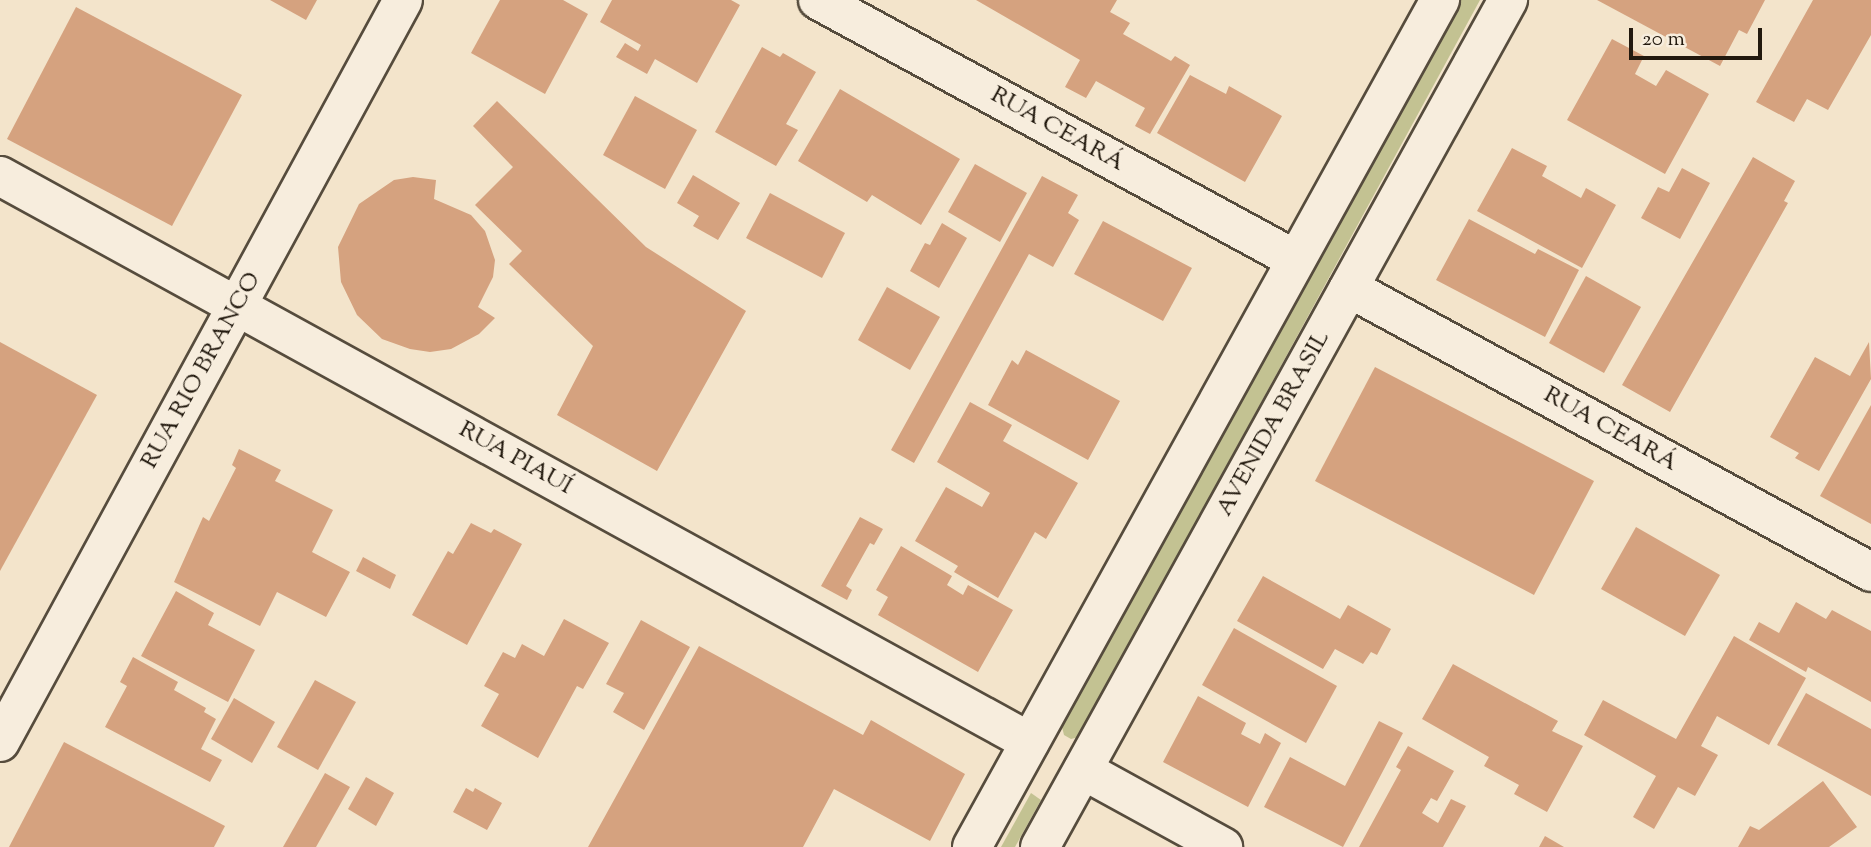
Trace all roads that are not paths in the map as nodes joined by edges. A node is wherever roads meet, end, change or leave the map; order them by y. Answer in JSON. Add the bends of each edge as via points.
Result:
{"nodes":[{"id":1,"x":403,"y":0,"type":"edge"},
{"id":2,"x":818,"y":0,"type":"edge"},
{"id":3,"x":1440,"y":0,"type":"edge"},
{"id":4,"x":1508,"y":0,"type":"edge"},
{"id":5,"x":0,"y":176,"type":"edge"},
{"id":6,"x":1296,"y":260,"type":"junction"},
{"id":7,"x":1349,"y":288,"type":"junction"},
{"id":8,"x":237,"y":306,"type":"junction"},
{"id":9,"x":1871,"y":572,"type":"edge"},
{"id":10,"x":0,"y":742,"type":"edge"},
{"id":11,"x":1030,"y":742,"type":"junction"},
{"id":12,"x":1083,"y":770,"type":"junction"},
{"id":13,"x":972,"y":847,"type":"edge"},
{"id":14,"x":1040,"y":847,"type":"edge"},
{"id":15,"x":1223,"y":847,"type":"edge"}],
"edges":[{"from":1,"to":8,"type":"street","name":"RUA RIO BRANCO"},
{"from":2,"to":6,"type":"street","name":"RUA CEARÁ"},
{"from":3,"to":6,"type":"street"},
{"from":4,"to":7,"type":"street","name":"AVENIDA BRASIL"},
{"from":5,"to":8,"type":"street","name":"RUA PIAUÍ"},
{"from":6,"to":11,"type":"street"},
{"from":7,"to":9,"type":"street","name":"RUA CEARÁ"},
{"from":7,"to":12,"type":"street","name":"AVENIDA BRASIL"},
{"from":8,"to":10,"type":"street","name":"RUA RIO BRANCO"},
{"from":8,"to":11,"type":"street","name":"RUA PIAUÍ"},
{"from":11,"to":13,"type":"street"},
{"from":12,"to":14,"type":"street","name":"AVENIDA BRASIL"},
{"from":12,"to":15,"type":"street"}]}
